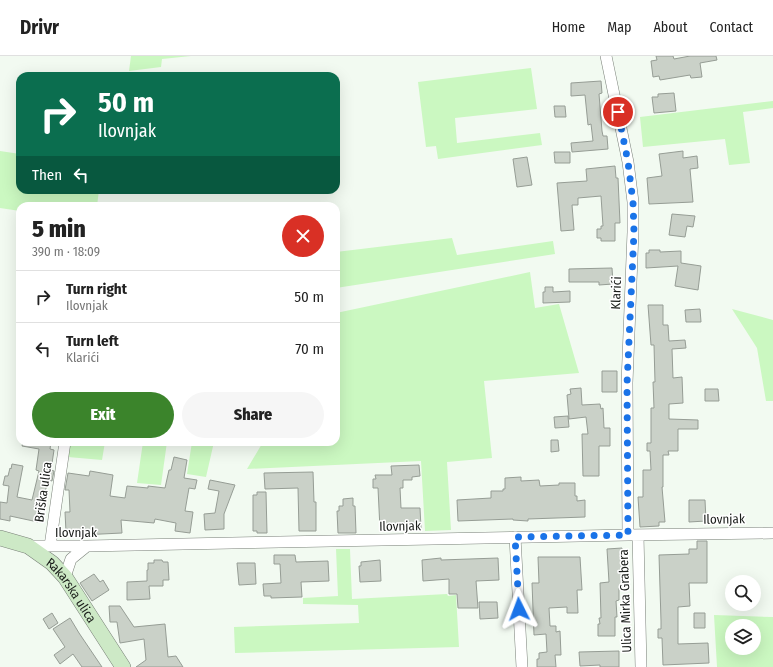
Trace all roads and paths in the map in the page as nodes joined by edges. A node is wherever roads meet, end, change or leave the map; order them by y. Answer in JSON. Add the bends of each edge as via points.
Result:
{"nodes":[{"id":1,"x":606,"y":56,"type":"edge"},
{"id":2,"x":64,"y":446,"type":"edge"},
{"id":3,"x":773,"y":533,"type":"edge"},
{"id":4,"x":633,"y":535,"type":"junction"},
{"id":5,"x":515,"y":537,"type":"junction"},
{"id":6,"x":0,"y":538,"type":"edge"},
{"id":7,"x":28,"y":546,"type":"junction"},
{"id":8,"x":50,"y":546,"type":"junction"},
{"id":9,"x":87,"y":546,"type":"junction"},
{"id":10,"x":65,"y":577,"type":"junction"},
{"id":11,"x":123,"y":667,"type":"edge"},
{"id":12,"x":522,"y":667,"type":"edge"},
{"id":13,"x":641,"y":667,"type":"edge"}],
"edges":[{"from":1,"to":4,"type":"street","name":"Klarići","via":[[628,162],[633,202],[627,384]]},
{"from":2,"to":8,"type":"street","name":"Briška ulica"},
{"from":3,"to":4,"type":"street","name":"Ilovnjak"},
{"from":4,"to":5,"type":"street","name":"Ilovnjak"},
{"from":4,"to":13,"type":"street","name":"Ulica Mirka Grabera"},
{"from":5,"to":9,"type":"street","name":"Ilovnjak"},
{"from":5,"to":12,"type":"street"},
{"from":6,"to":7,"type":"main road","name":"Rakarska ulica"},
{"from":7,"to":8,"type":"street","name":"Ilovnjak"},
{"from":7,"to":10,"type":"main road","name":"Rakarska ulica","via":[[46,557]]},
{"from":8,"to":9,"type":"street","name":"Ilovnjak"},
{"from":9,"to":10,"type":"street","via":[[71,560]]},
{"from":10,"to":11,"type":"main road","name":"Rakarska ulica"}]}
